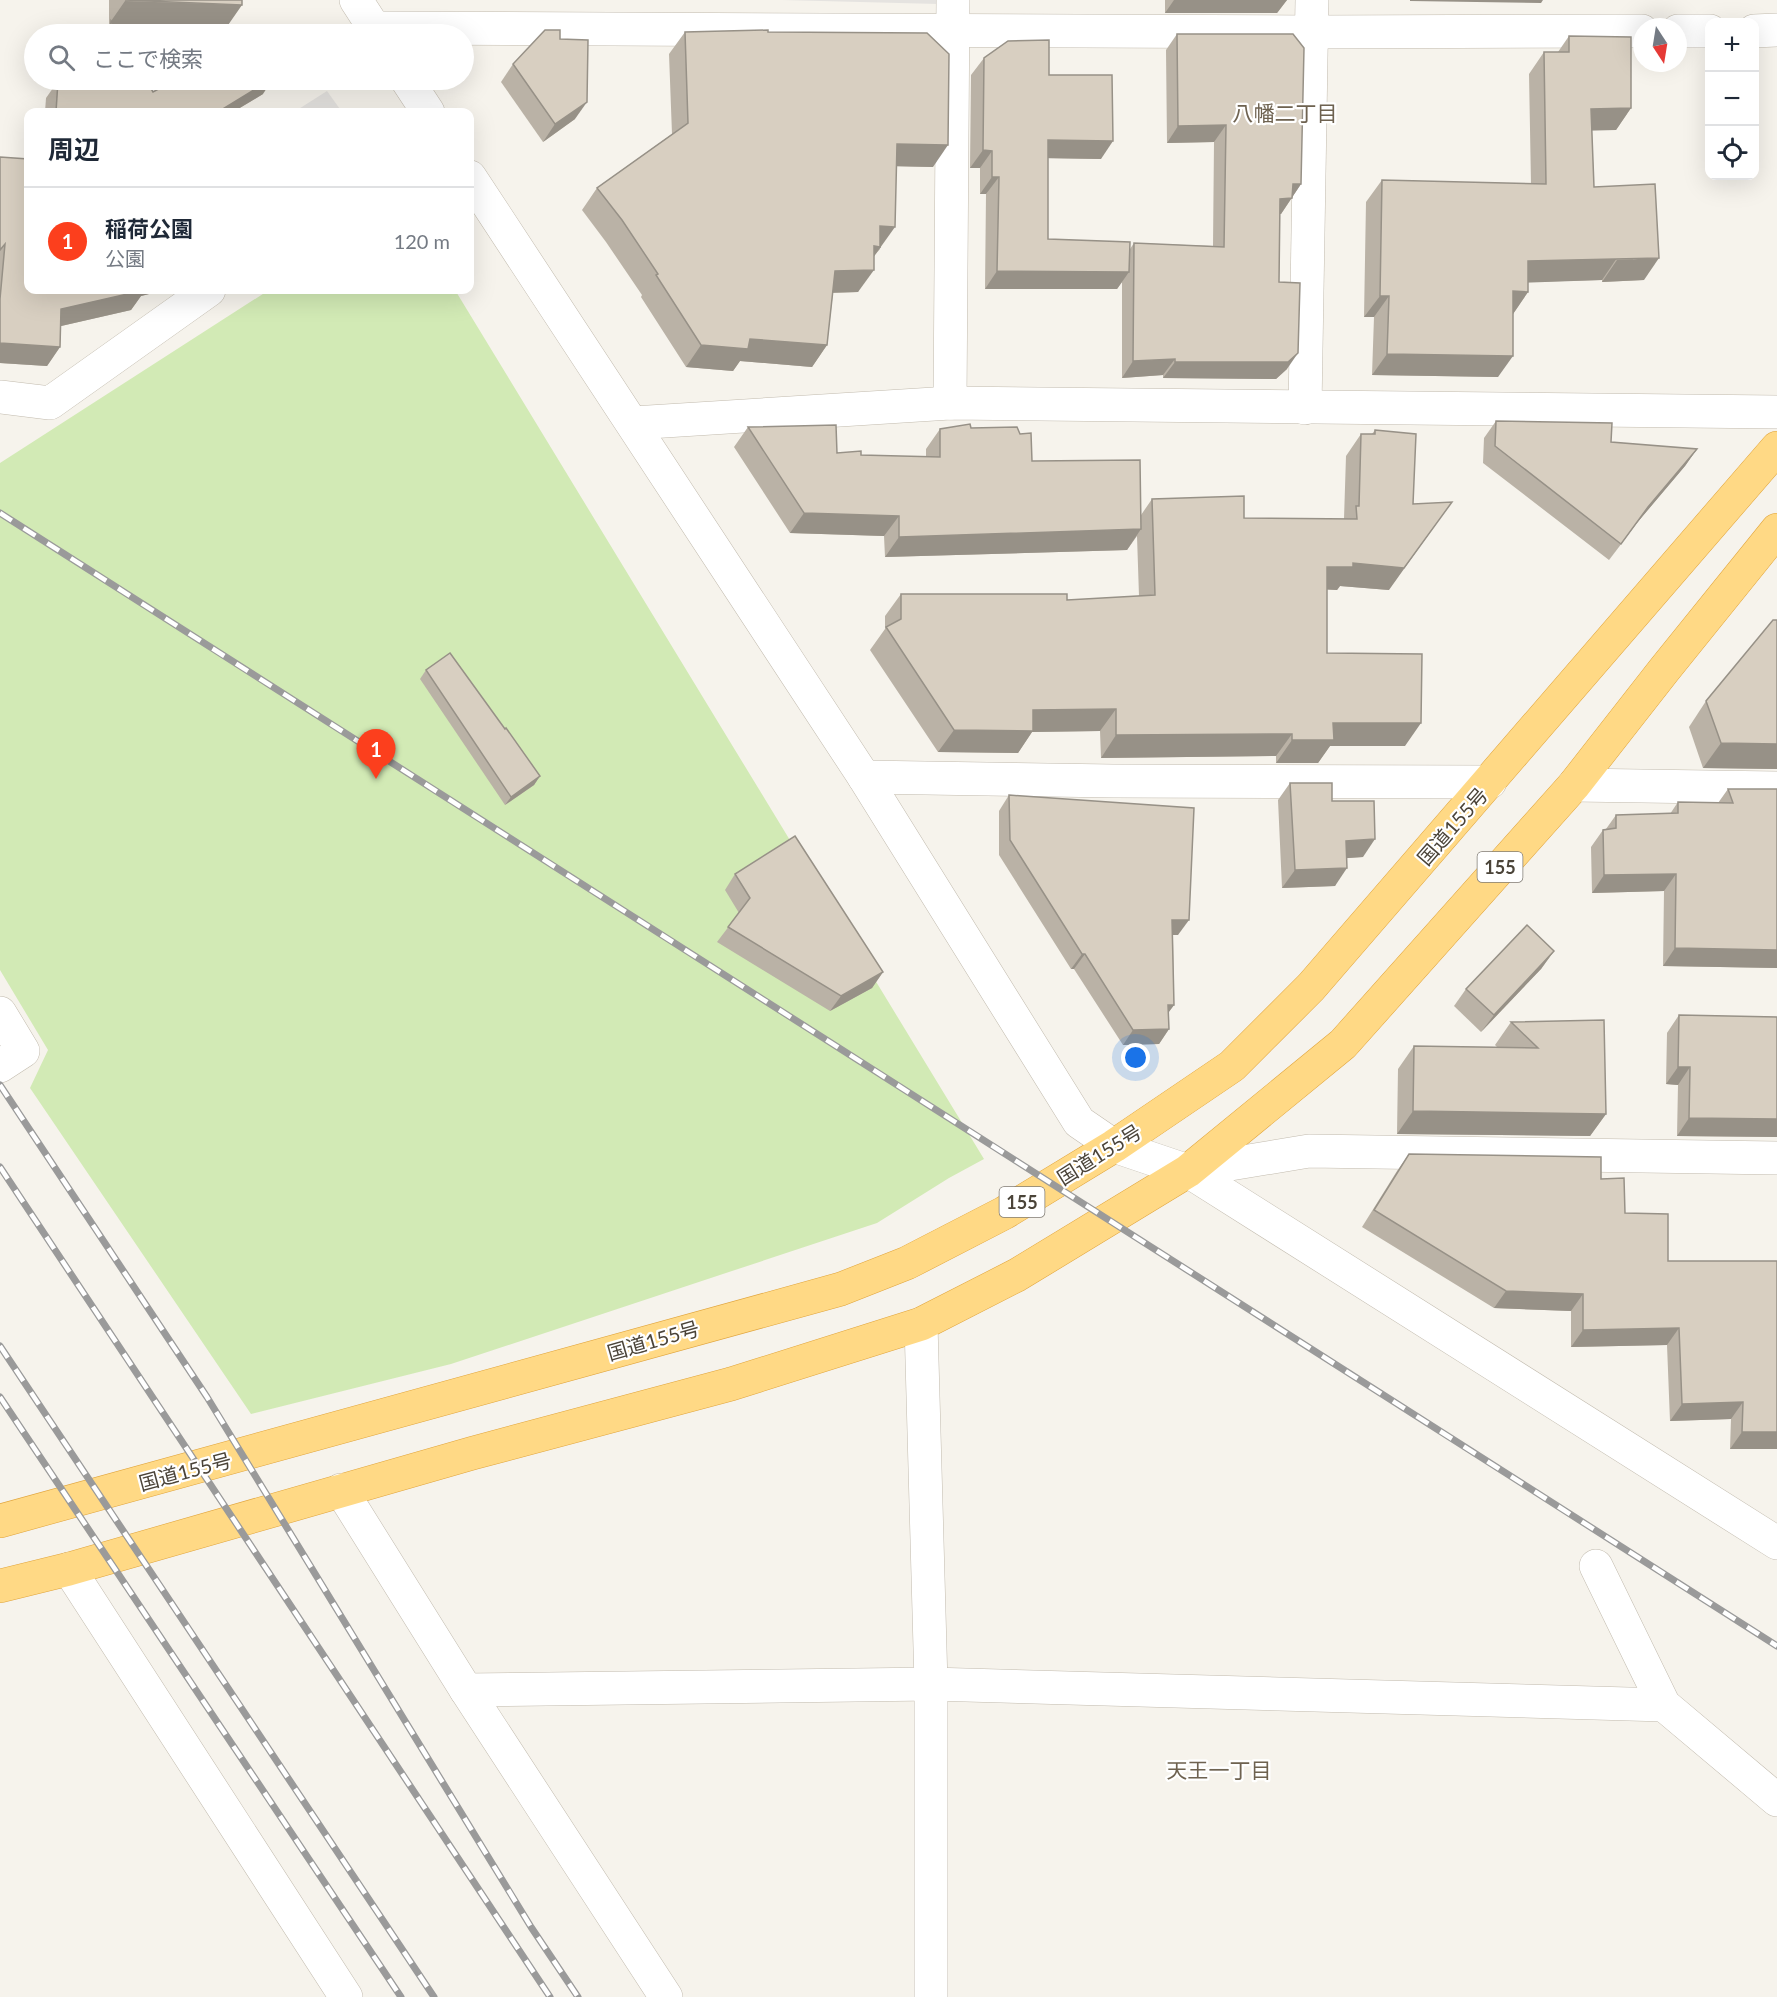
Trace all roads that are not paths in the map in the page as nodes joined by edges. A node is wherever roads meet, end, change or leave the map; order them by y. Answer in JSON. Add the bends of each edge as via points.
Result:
{"nodes":[{"id":1,"x":356,"y":0,"type":"edge"},
{"id":2,"x":953,"y":15,"type":"edge"},
{"id":3,"x":1312,"y":16,"type":"edge"},
{"id":4,"x":371,"y":24,"type":"edge"},
{"id":5,"x":474,"y":28,"type":"edge"},
{"id":6,"x":1777,"y":30,"type":"edge"},
{"id":7,"x":1633,"y":31,"type":"edge"},
{"id":8,"x":1687,"y":31,"type":"edge"},
{"id":9,"x":1705,"y":31,"type":"edge"},
{"id":10,"x":1759,"y":31,"type":"edge"},
{"id":11,"x":414,"y":90,"type":"edge"},
{"id":12,"x":425,"y":108,"type":"edge"},
{"id":13,"x":474,"y":183,"type":"edge"},
{"id":14,"x":203,"y":294,"type":"edge"},
{"id":15,"x":0,"y":397,"type":"edge"},
{"id":16,"x":950,"y":403,"type":"junction"},
{"id":17,"x":1305,"y":408,"type":"junction"},
{"id":18,"x":1777,"y":412,"type":"edge"},
{"id":19,"x":633,"y":423,"type":"junction"},
{"id":20,"x":1777,"y":448,"type":"edge"},
{"id":21,"x":1777,"y":530,"type":"edge"},
{"id":22,"x":864,"y":777,"type":"junction"},
{"id":23,"x":1490,"y":782,"type":"junction"},
{"id":24,"x":1574,"y":785,"type":"junction"},
{"id":25,"x":1777,"y":788,"type":"edge"},
{"id":26,"x":0,"y":1013,"type":"edge"},
{"id":27,"x":0,"y":1066,"type":"edge"},
{"id":28,"x":1114,"y":1146,"type":"junction"},
{"id":29,"x":1777,"y":1158,"type":"edge"},
{"id":30,"x":1188,"y":1171,"type":"junction"},
{"id":31,"x":921,"y":1324,"type":"junction"},
{"id":32,"x":341,"y":1490,"type":"junction"},
{"id":33,"x":0,"y":1521,"type":"edge"},
{"id":34,"x":1777,"y":1543,"type":"edge"},
{"id":35,"x":1596,"y":1566,"type":"dead end"},
{"id":36,"x":69,"y":1569,"type":"junction"},
{"id":37,"x":0,"y":1586,"type":"edge"},
{"id":38,"x":931,"y":1684,"type":"junction"},
{"id":39,"x":466,"y":1690,"type":"junction"},
{"id":40,"x":1664,"y":1705,"type":"junction"},
{"id":41,"x":1777,"y":1800,"type":"edge"},
{"id":42,"x":346,"y":1997,"type":"edge"},
{"id":43,"x":666,"y":1997,"type":"edge"},
{"id":44,"x":931,"y":1997,"type":"edge"}],
"edges":[{"from":1,"to":4,"type":"street"},
{"from":2,"to":3,"type":"street"},
{"from":2,"to":5,"type":"street"},
{"from":2,"to":16,"type":"street"},
{"from":3,"to":7,"type":"street"},
{"from":3,"to":17,"type":"street"},
{"from":6,"to":10,"type":"street"},
{"from":8,"to":9,"type":"street"},
{"from":11,"to":12,"type":"street"},
{"from":13,"to":19,"type":"street"},
{"from":14,"to":15,"type":"street","via":[[50,403]]},
{"from":16,"to":17,"type":"street"},
{"from":16,"to":19,"type":"street"},
{"from":17,"to":18,"type":"street"},
{"from":19,"to":22,"type":"street"},
{"from":20,"to":23,"type":"highway","name":"国道155号","number":"155"},
{"from":21,"to":24,"type":"highway","number":"155"},
{"from":22,"to":23,"type":"street","via":[[1113,782]]},
{"from":22,"to":28,"type":"street","via":[[1079,1122]]},
{"from":23,"to":28,"type":"highway","name":"国道155号","number":"155","via":[[1311,987],[1232,1066]]},
{"from":24,"to":25,"type":"street"},
{"from":24,"to":30,"type":"highway","number":"155","via":[[1343,1044]]},
{"from":26,"to":27,"type":"street","via":[[23,1051]]},
{"from":28,"to":30,"type":"street"},
{"from":28,"to":33,"type":"highway","name":"国道155号","number":"155","via":[[1004,1213],[906,1263],[841,1289]]},
{"from":29,"to":30,"type":"street","via":[[1309,1151]]},
{"from":30,"to":31,"type":"highway","number":"155","via":[[1017,1275]]},
{"from":30,"to":34,"type":"street"},
{"from":31,"to":32,"type":"highway","number":"155","via":[[731,1384]]},
{"from":31,"to":38,"type":"street"},
{"from":32,"to":36,"type":"highway","number":"155"},
{"from":32,"to":39,"type":"street"},
{"from":35,"to":40,"type":"street"},
{"from":36,"to":37,"type":"highway","number":"155"},
{"from":36,"to":42,"type":"street"},
{"from":38,"to":39,"type":"street"},
{"from":38,"to":40,"type":"street"},
{"from":38,"to":44,"type":"street"},
{"from":39,"to":43,"type":"street"},
{"from":40,"to":41,"type":"street"}]}
